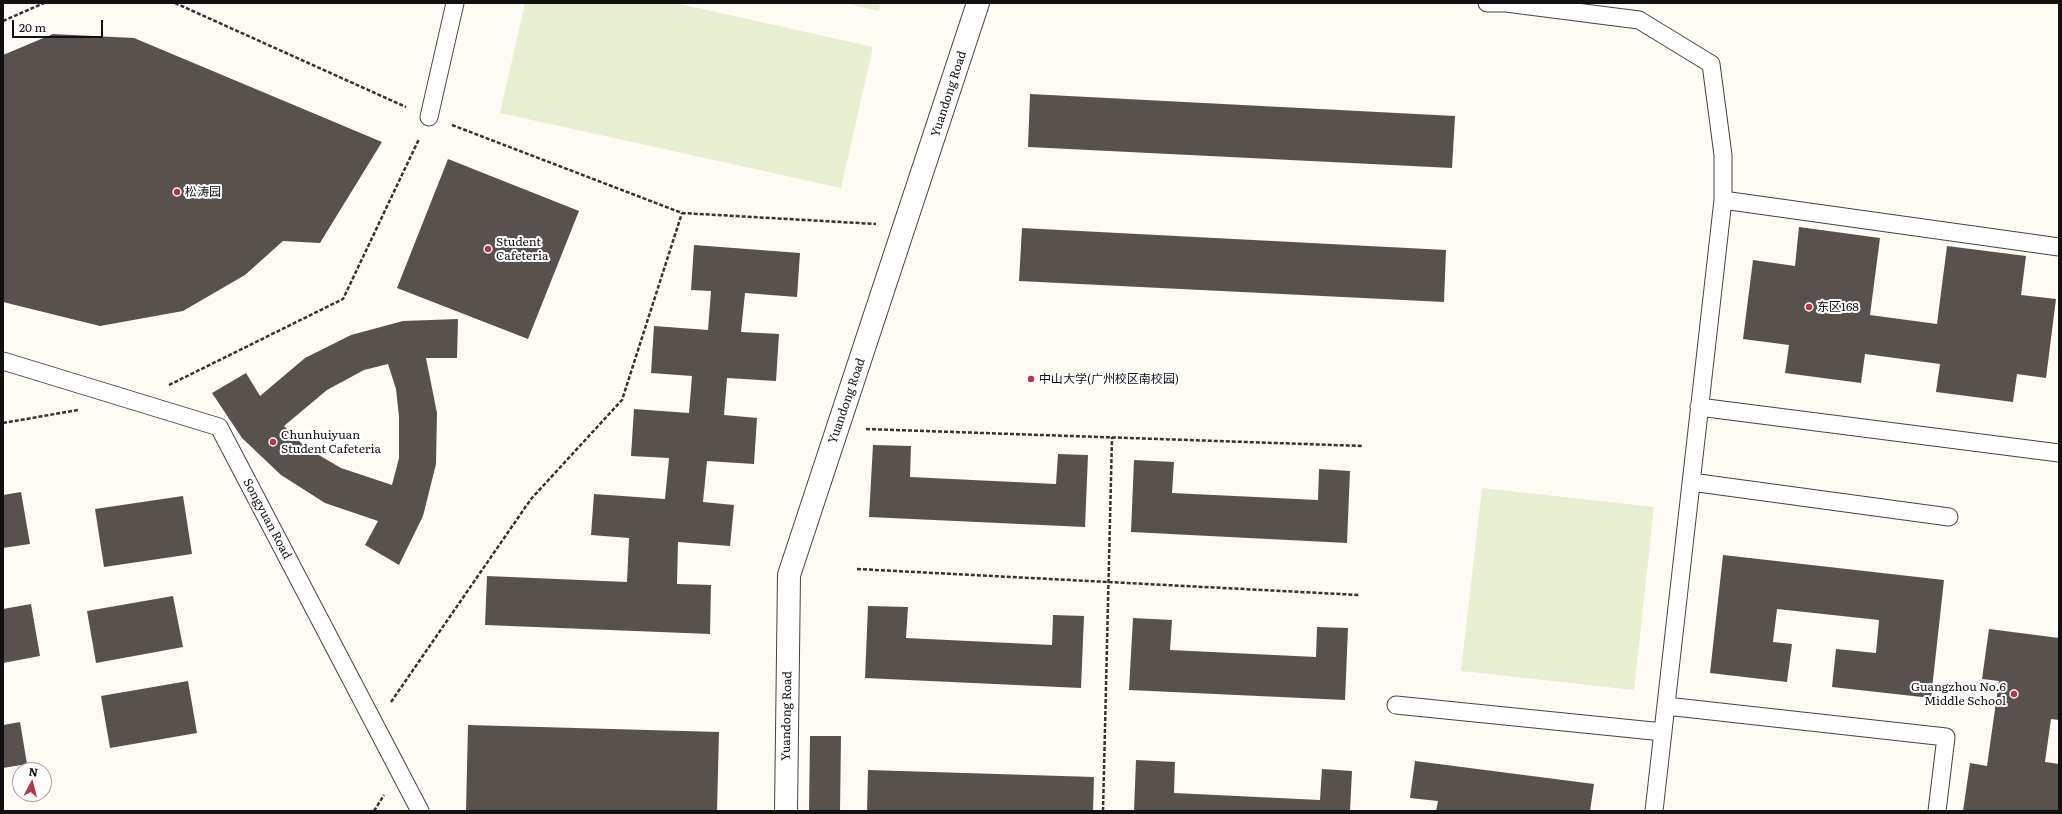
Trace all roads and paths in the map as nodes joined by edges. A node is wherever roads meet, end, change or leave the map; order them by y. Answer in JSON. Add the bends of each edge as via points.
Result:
{"nodes":[{"id":1,"x":44,"y":3,"type":"edge"},
{"id":2,"x":175,"y":3,"type":"edge"},
{"id":3,"x":455,"y":3,"type":"edge"},
{"id":4,"x":978,"y":3,"type":"edge"},
{"id":5,"x":1487,"y":3,"type":"edge"},
{"id":6,"x":3,"y":21,"type":"edge"},
{"id":7,"x":429,"y":117,"type":"junction"},
{"id":8,"x":1724,"y":200,"type":"junction"},
{"id":9,"x":682,"y":213,"type":"junction"},
{"id":10,"x":906,"y":226,"type":"junction"},
{"id":11,"x":2059,"y":247,"type":"edge"},
{"id":12,"x":3,"y":361,"type":"edge"},
{"id":13,"x":136,"y":401,"type":"junction"},
{"id":14,"x":1699,"y":407,"type":"junction"},
{"id":15,"x":81,"y":410,"type":"dead end"},
{"id":16,"x":3,"y":423,"type":"edge"},
{"id":17,"x":838,"y":427,"type":"junction"},
{"id":18,"x":1112,"y":437,"type":"junction"},
{"id":19,"x":1363,"y":446,"type":"dead end"},
{"id":20,"x":2059,"y":453,"type":"edge"},
{"id":21,"x":1691,"y":482,"type":"junction"},
{"id":22,"x":1949,"y":517,"type":"dead end"},
{"id":23,"x":857,"y":569,"type":"dead end"},
{"id":24,"x":1108,"y":582,"type":"junction"},
{"id":25,"x":1359,"y":595,"type":"dead end"},
{"id":26,"x":1396,"y":705,"type":"dead end"},
{"id":27,"x":1666,"y":706,"type":"junction"},
{"id":28,"x":376,"y":724,"type":"junction"},
{"id":29,"x":1663,"y":732,"type":"junction"},
{"id":30,"x":420,"y":811,"type":"edge"},
{"id":31,"x":786,"y":811,"type":"edge"},
{"id":32,"x":1103,"y":811,"type":"edge"},
{"id":33,"x":1654,"y":811,"type":"edge"},
{"id":34,"x":1937,"y":811,"type":"edge"}],
"edges":[{"from":1,"to":6,"type":"path"},
{"from":2,"to":7,"type":"path"},
{"from":3,"to":7,"type":"lane"},
{"from":4,"to":10,"type":"street","name":"Yuandong Road"},
{"from":5,"to":8,"type":"lane","via":[[1639,20],[1710,64],[1723,155]]},
{"from":7,"to":9,"type":"path"},
{"from":7,"to":13,"type":"path","via":[[343,299]]},
{"from":8,"to":11,"type":"lane"},
{"from":8,"to":14,"type":"lane"},
{"from":9,"to":10,"type":"path"},
{"from":9,"to":28,"type":"path","via":[[622,400],[531,499]]},
{"from":10,"to":17,"type":"street","name":"Yuandong Road"},
{"from":12,"to":13,"type":"lane","name":"Songyuan Road"},
{"from":13,"to":28,"type":"lane","name":"Songyuan Road","via":[[219,427]]},
{"from":14,"to":20,"type":"lane"},
{"from":14,"to":21,"type":"lane"},
{"from":15,"to":16,"type":"path"},
{"from":17,"to":18,"type":"path"},
{"from":17,"to":31,"type":"street","name":"Yuandong Road","via":[[789,575]]},
{"from":18,"to":19,"type":"path"},
{"from":18,"to":24,"type":"path"},
{"from":21,"to":22,"type":"lane"},
{"from":21,"to":27,"type":"lane"},
{"from":23,"to":24,"type":"path"},
{"from":24,"to":25,"type":"path"},
{"from":24,"to":32,"type":"path"},
{"from":26,"to":29,"type":"lane"},
{"from":27,"to":29,"type":"lane"},
{"from":27,"to":34,"type":"lane","via":[[1946,737]]},
{"from":28,"to":30,"type":"lane","name":"Songyuan Road"},
{"from":29,"to":33,"type":"lane"}]}
